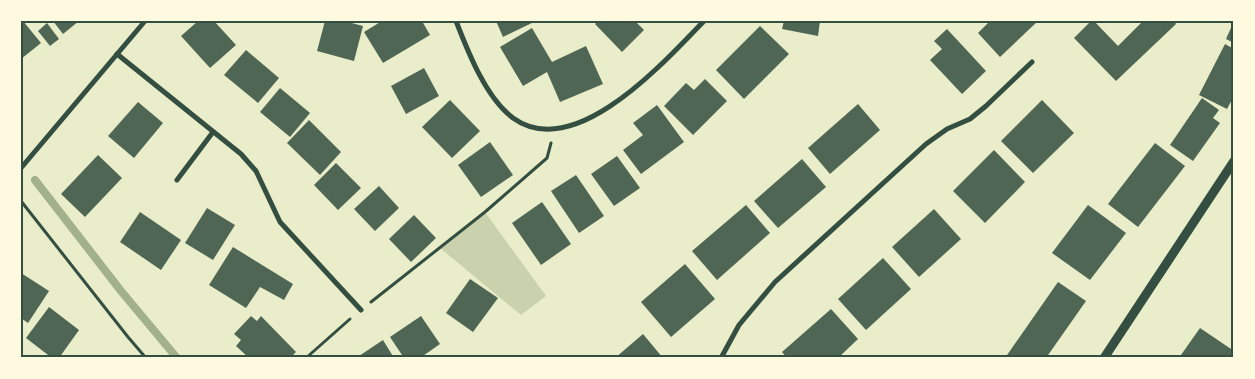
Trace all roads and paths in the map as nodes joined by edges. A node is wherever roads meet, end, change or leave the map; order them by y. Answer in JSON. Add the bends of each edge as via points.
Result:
{"nodes":[{"id":1,"x":145,"y":21,"type":"edge"},
{"id":2,"x":456,"y":21,"type":"edge"},
{"id":3,"x":704,"y":21,"type":"edge"},
{"id":4,"x":117,"y":54,"type":"junction"},
{"id":5,"x":1032,"y":62,"type":"dead end"},
{"id":6,"x":554,"y":130,"type":"junction"},
{"id":7,"x":213,"y":132,"type":"junction"},
{"id":8,"x":1234,"y":161,"type":"edge"},
{"id":9,"x":21,"y":168,"type":"edge"},
{"id":10,"x":177,"y":180,"type":"dead end"},
{"id":11,"x":21,"y":201,"type":"edge"},
{"id":12,"x":405,"y":276,"type":"dead end"},
{"id":13,"x":360,"y":310,"type":"dead end"},
{"id":14,"x":146,"y":358,"type":"edge"},
{"id":15,"x":721,"y":358,"type":"edge"},
{"id":16,"x":1104,"y":358,"type":"edge"}],
"edges":[{"from":1,"to":4,"type":"street"},
{"from":2,"to":6,"type":"street","via":[[468,54],[503,109],[524,125]]},
{"from":3,"to":6,"type":"street","via":[[631,92],[591,117]]},
{"from":4,"to":7,"type":"street"},
{"from":4,"to":9,"type":"street"},
{"from":5,"to":15,"type":"street","via":[[970,119],[947,129],[926,144],[775,282],[739,325]]},
{"from":6,"to":12,"type":"path","via":[[547,158]]},
{"from":7,"to":10,"type":"street"},
{"from":7,"to":13,"type":"street","via":[[241,154],[256,171],[280,222]]},
{"from":8,"to":16,"type":"street"},
{"from":11,"to":14,"type":"path"}]}
